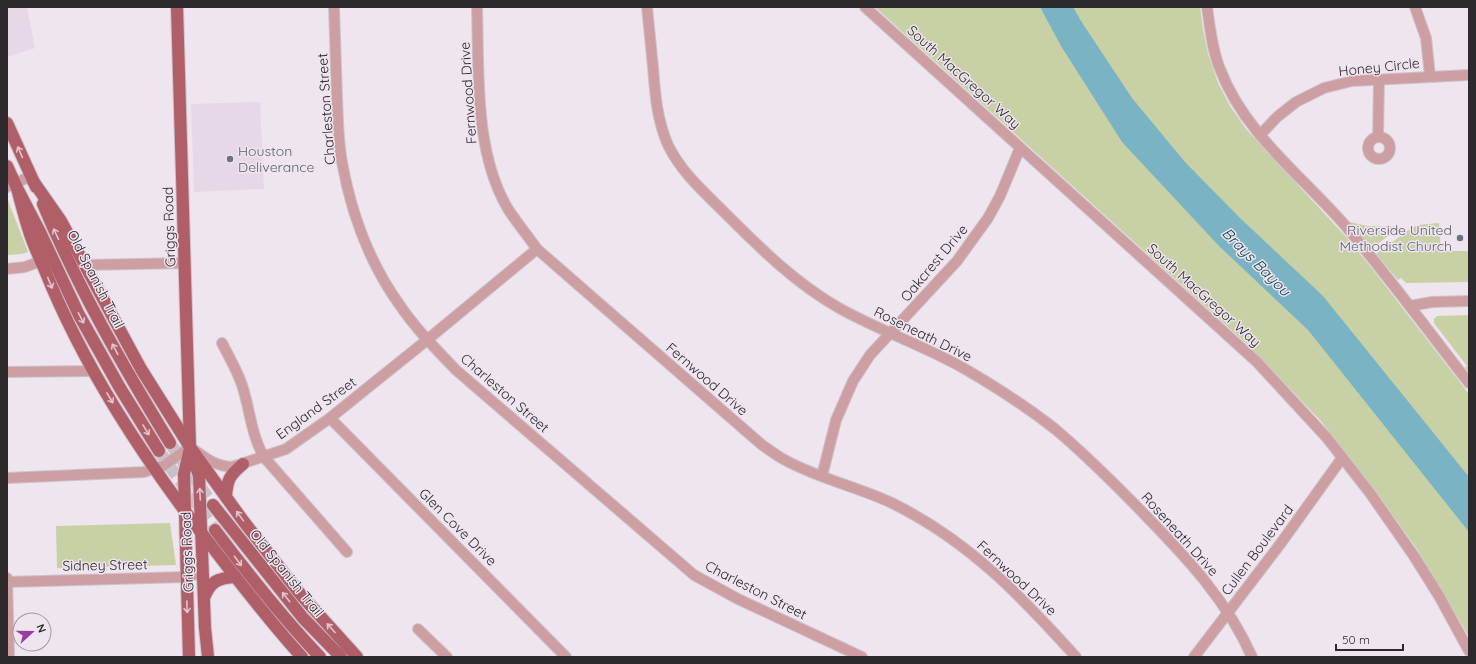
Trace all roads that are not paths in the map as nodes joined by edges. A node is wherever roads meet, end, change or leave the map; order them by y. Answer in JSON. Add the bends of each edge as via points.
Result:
{"nodes":[{"id":1,"x":177,"y":7,"type":"edge"},
{"id":2,"x":334,"y":7,"type":"edge"},
{"id":3,"x":477,"y":7,"type":"edge"},
{"id":4,"x":647,"y":7,"type":"edge"},
{"id":5,"x":865,"y":7,"type":"edge"},
{"id":6,"x":1207,"y":7,"type":"edge"},
{"id":7,"x":1415,"y":7,"type":"edge"},
{"id":8,"x":1469,"y":75,"type":"edge"},
{"id":9,"x":1430,"y":76,"type":"junction"},
{"id":10,"x":1379,"y":79,"type":"junction"},
{"id":11,"x":7,"y":123,"type":"edge"},
{"id":12,"x":1260,"y":135,"type":"junction"},
{"id":13,"x":1378,"y":137,"type":"dead end"},
{"id":14,"x":1020,"y":148,"type":"junction"},
{"id":15,"x":7,"y":166,"type":"edge"},
{"id":16,"x":32,"y":178,"type":"junction"},
{"id":17,"x":13,"y":186,"type":"edge"},
{"id":18,"x":537,"y":249,"type":"junction"},
{"id":19,"x":41,"y":261,"type":"junction"},
{"id":20,"x":185,"y":263,"type":"junction"},
{"id":21,"x":84,"y":265,"type":"junction"},
{"id":22,"x":7,"y":269,"type":"edge"},
{"id":23,"x":1469,"y":301,"type":"edge"},
{"id":24,"x":1410,"y":306,"type":"junction"},
{"id":25,"x":891,"y":333,"type":"junction"},
{"id":26,"x":427,"y":340,"type":"junction"},
{"id":27,"x":222,"y":343,"type":"dead end"},
{"id":28,"x":93,"y":371,"type":"junction"},
{"id":29,"x":7,"y":372,"type":"edge"},
{"id":30,"x":1469,"y":382,"type":"edge"},
{"id":31,"x":330,"y":418,"type":"junction"},
{"id":32,"x":170,"y":443,"type":"tunnel mouth"},
{"id":33,"x":190,"y":447,"type":"junction"},
{"id":34,"x":159,"y":451,"type":"tunnel mouth"},
{"id":35,"x":264,"y":457,"type":"junction"},
{"id":36,"x":1342,"y":458,"type":"junction"},
{"id":37,"x":243,"y":464,"type":"junction"},
{"id":38,"x":155,"y":469,"type":"junction"},
{"id":39,"x":822,"y":476,"type":"junction"},
{"id":40,"x":7,"y":478,"type":"edge"},
{"id":41,"x":226,"y":497,"type":"junction"},
{"id":42,"x":213,"y":504,"type":"tunnel mouth"},
{"id":43,"x":185,"y":512,"type":"junction"},
{"id":44,"x":215,"y":530,"type":"tunnel mouth"},
{"id":45,"x":202,"y":533,"type":"junction"},
{"id":46,"x":347,"y":552,"type":"dead end"},
{"id":47,"x":203,"y":573,"type":"junction"},
{"id":48,"x":186,"y":577,"type":"junction"},
{"id":49,"x":235,"y":577,"type":"junction"},
{"id":50,"x":7,"y":578,"type":"edge"},
{"id":51,"x":7,"y":582,"type":"edge"},
{"id":52,"x":203,"y":599,"type":"junction"},
{"id":53,"x":1228,"y":612,"type":"junction"},
{"id":54,"x":418,"y":629,"type":"dead end"},
{"id":55,"x":1469,"y":651,"type":"edge"},
{"id":56,"x":9,"y":657,"type":"edge"},
{"id":57,"x":189,"y":657,"type":"edge"},
{"id":58,"x":208,"y":657,"type":"edge"},
{"id":59,"x":302,"y":657,"type":"edge"},
{"id":60,"x":320,"y":657,"type":"edge"},
{"id":61,"x":341,"y":657,"type":"edge"},
{"id":62,"x":357,"y":657,"type":"edge"},
{"id":63,"x":447,"y":657,"type":"edge"},
{"id":64,"x":566,"y":657,"type":"edge"},
{"id":65,"x":862,"y":657,"type":"edge"},
{"id":66,"x":1076,"y":657,"type":"edge"},
{"id":67,"x":1194,"y":657,"type":"edge"},
{"id":68,"x":1252,"y":657,"type":"edge"}],
"edges":[{"from":1,"to":20,"type":"main road","name":"Griggs Road"},
{"from":2,"to":26,"type":"street","name":"Charleston Street","via":[[339,129],[350,202],[378,270],[398,304]]},
{"from":3,"to":18,"type":"street","name":"Fernwood Drive","via":[[481,116],[485,146],[495,182],[508,209]]},
{"from":4,"to":25,"type":"street","name":"Roseneath Drive","via":[[660,122],[681,167],[700,189],[804,286],[840,309]]},
{"from":5,"to":14,"type":"street","name":"South MacGregor Way"},
{"from":6,"to":12,"type":"street","via":[[1219,68],[1244,116]]},
{"from":7,"to":9,"type":"street","via":[[1426,38]]},
{"from":8,"to":9,"type":"street","name":"Honey Circle"},
{"from":9,"to":10,"type":"street","name":"Honey Circle"},
{"from":10,"to":12,"type":"street","name":"Honey Circle","via":[[1352,81],[1324,88],[1296,102]]},
{"from":10,"to":13,"type":"street"},
{"from":16,"to":11,"type":"main road","name":"Old Spanish Trail","one_way":true},
{"from":12,"to":24,"type":"street","via":[[1349,230]]},
{"from":14,"to":25,"type":"street","name":"Oakcrest Drive","via":[[988,218],[957,261]]},
{"from":14,"to":36,"type":"street","name":"South MacGregor Way","via":[[1257,362],[1327,438]]},
{"from":15,"to":17,"type":"main road","name":"Old Spanish Trail"},
{"from":16,"to":17,"type":"street"},
{"from":16,"to":21,"type":"main road","via":[[61,221]]},
{"from":32,"to":16,"type":"main road","name":"Old Spanish Trail","one_way":true,"via":[[87,299]]},
{"from":17,"to":19,"type":"main road"},
{"from":17,"to":34,"type":"main road","name":"Old Spanish Trail","one_way":true,"via":[[40,232],[79,315]]},
{"from":18,"to":26,"type":"street","name":"England Street"},
{"from":18,"to":39,"type":"street","name":"Fernwood Drive","via":[[762,445],[784,460]]},
{"from":19,"to":22,"type":"street","via":[[25,267]]},
{"from":19,"to":28,"type":"main road","one_way":true,"via":[[60,307]]},
{"from":20,"to":21,"type":"street"},
{"from":20,"to":33,"type":"main road","name":"Griggs Road"},
{"from":21,"to":33,"type":"main road","via":[[141,369]]},
{"from":23,"to":24,"type":"street","via":[[1432,302]]},
{"from":24,"to":30,"type":"street"},
{"from":25,"to":39,"type":"street","name":"Oakcrest Drive","via":[[870,355],[853,381],[836,420]]},
{"from":25,"to":53,"type":"street","name":"Roseneath Drive","via":[[963,368],[1053,428],[1090,460],[1171,541]]},
{"from":26,"to":31,"type":"street","name":"England Street"},
{"from":26,"to":65,"type":"street","name":"Charleston Street","via":[[456,370],[694,575],[738,599]]},
{"from":27,"to":35,"type":"street","via":[[242,385],[258,448]]},
{"from":28,"to":29,"type":"street"},
{"from":28,"to":38,"type":"main road","one_way":true},
{"from":31,"to":35,"type":"street","name":"England Street","via":[[286,449]]},
{"from":31,"to":64,"type":"street","name":"Glen Cove Drive"},
{"from":33,"to":37,"type":"street","name":"England Street","via":[[210,462],[232,466]]},
{"from":33,"to":38,"type":"street"},
{"from":33,"to":41,"type":"main road"},
{"from":33,"to":43,"type":"main road","name":"Griggs Road","via":[[184,474]]},
{"from":45,"to":33,"type":"main road","name":"Griggs Road","one_way":true,"via":[[199,476]]},
{"from":35,"to":37,"type":"street","name":"England Street"},
{"from":35,"to":46,"type":"street"},
{"from":36,"to":53,"type":"street","name":"Cullen Boulevard"},
{"from":36,"to":55,"type":"street","name":"South MacGregor Way","via":[[1414,556]]},
{"from":37,"to":41,"type":"main road","via":[[233,472],[228,481]]},
{"from":38,"to":40,"type":"street","via":[[144,472]]},
{"from":38,"to":43,"type":"main road"},
{"from":39,"to":66,"type":"street","name":"Fernwood Drive","via":[[894,504],[969,551],[1019,595]]},
{"from":62,"to":41,"type":"main road","one_way":true,"via":[[302,595]]},
{"from":61,"to":42,"type":"main road","name":"Old Spanish Trail","one_way":true,"via":[[303,618]]},
{"from":43,"to":45,"type":"main road"},
{"from":43,"to":48,"type":"main road","name":"Griggs Road"},
{"from":44,"to":60,"type":"main road","one_way":true,"via":[[252,578]]},
{"from":45,"to":47,"type":"main road","name":"Griggs Road"},
{"from":45,"to":49,"type":"main road"},
{"from":47,"to":48,"type":"street","name":"Sidney Street"},
{"from":47,"to":52,"type":"main road","name":"Griggs Road"},
{"from":48,"to":51,"type":"street","name":"Sidney Street"},
{"from":48,"to":57,"type":"main road","name":"Griggs Road","one_way":true},
{"from":49,"to":52,"type":"main road","via":[[226,577],[215,582],[208,588]]},
{"from":49,"to":59,"type":"main road"},
{"from":50,"to":51,"type":"street"},
{"from":51,"to":56,"type":"street"},
{"from":52,"to":58,"type":"main road","name":"Griggs Road"},
{"from":53,"to":67,"type":"street","name":"Cullen Boulevard"},
{"from":53,"to":68,"type":"street","name":"Roseneath Drive"},
{"from":54,"to":63,"type":"street"}]}
